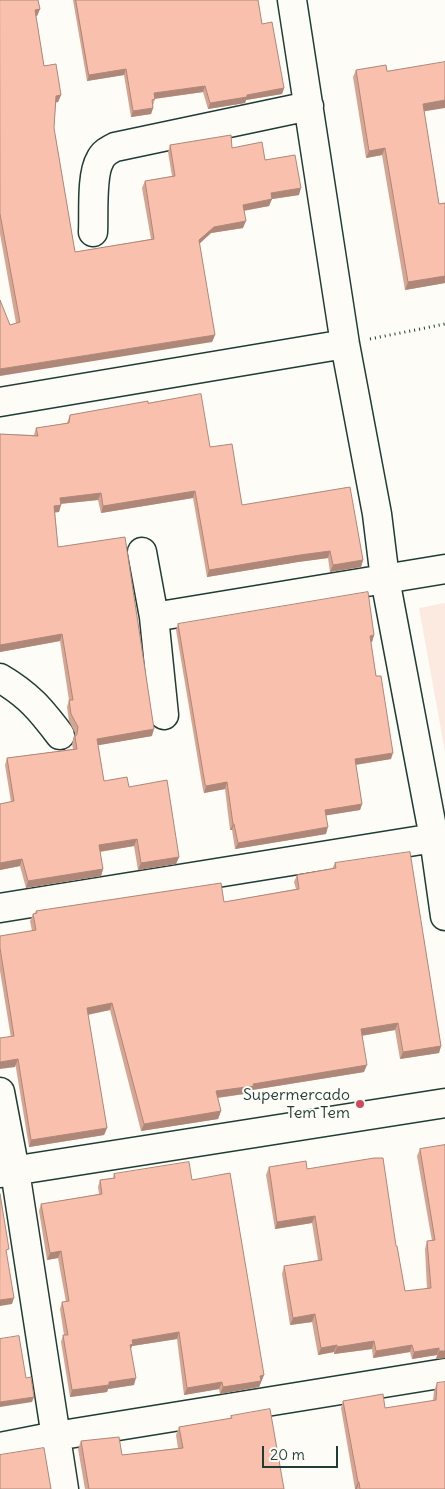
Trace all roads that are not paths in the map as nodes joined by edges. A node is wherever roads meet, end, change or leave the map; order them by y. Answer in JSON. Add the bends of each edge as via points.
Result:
{"nodes":[{"id":1,"x":292,"y":0,"type":"edge"},
{"id":2,"x":309,"y":106,"type":"junction"},
{"id":3,"x":93,"y":232,"type":"dead end"},
{"id":4,"x":345,"y":344,"type":"junction"},
{"id":5,"x":0,"y":402,"type":"edge"},
{"id":6,"x":142,"y":552,"type":"dead end"},
{"id":7,"x":445,"y":569,"type":"edge"},
{"id":8,"x":385,"y":579,"type":"junction"},
{"id":9,"x":154,"y":616,"type":"junction"},
{"id":10,"x":0,"y":678,"type":"edge"},
{"id":11,"x":164,"y":715,"type":"dead end"},
{"id":12,"x":60,"y":735,"type":"dead end"},
{"id":13,"x":434,"y":838,"type":"junction"},
{"id":14,"x":0,"y":908,"type":"edge"},
{"id":15,"x":445,"y":916,"type":"edge"},
{"id":16,"x":0,"y":1092,"type":"edge"},
{"id":17,"x":445,"y":1103,"type":"edge"},
{"id":18,"x":7,"y":1172,"type":"edge"},
{"id":19,"x":445,"y":1373,"type":"edge"},
{"id":20,"x":56,"y":1436,"type":"junction"},
{"id":21,"x":0,"y":1447,"type":"edge"},
{"id":22,"x":64,"y":1489,"type":"edge"}],
"edges":[{"from":1,"to":2,"type":"street"},
{"from":2,"to":3,"type":"street","via":[[115,147],[105,152],[95,174]]},
{"from":2,"to":4,"type":"street"},
{"from":4,"to":5,"type":"street"},
{"from":4,"to":8,"type":"street","via":[[377,514]]},
{"from":6,"to":9,"type":"street"},
{"from":7,"to":8,"type":"street"},
{"from":8,"to":9,"type":"street"},
{"from":8,"to":13,"type":"street"},
{"from":9,"to":11,"type":"street"},
{"from":10,"to":12,"type":"street","via":[[38,706]]},
{"from":13,"to":14,"type":"street"},
{"from":13,"to":15,"type":"street"},
{"from":16,"to":18,"type":"street"},
{"from":17,"to":18,"type":"street"},
{"from":18,"to":20,"type":"street"},
{"from":19,"to":20,"type":"street"},
{"from":20,"to":21,"type":"street"},
{"from":20,"to":22,"type":"street"}]}
